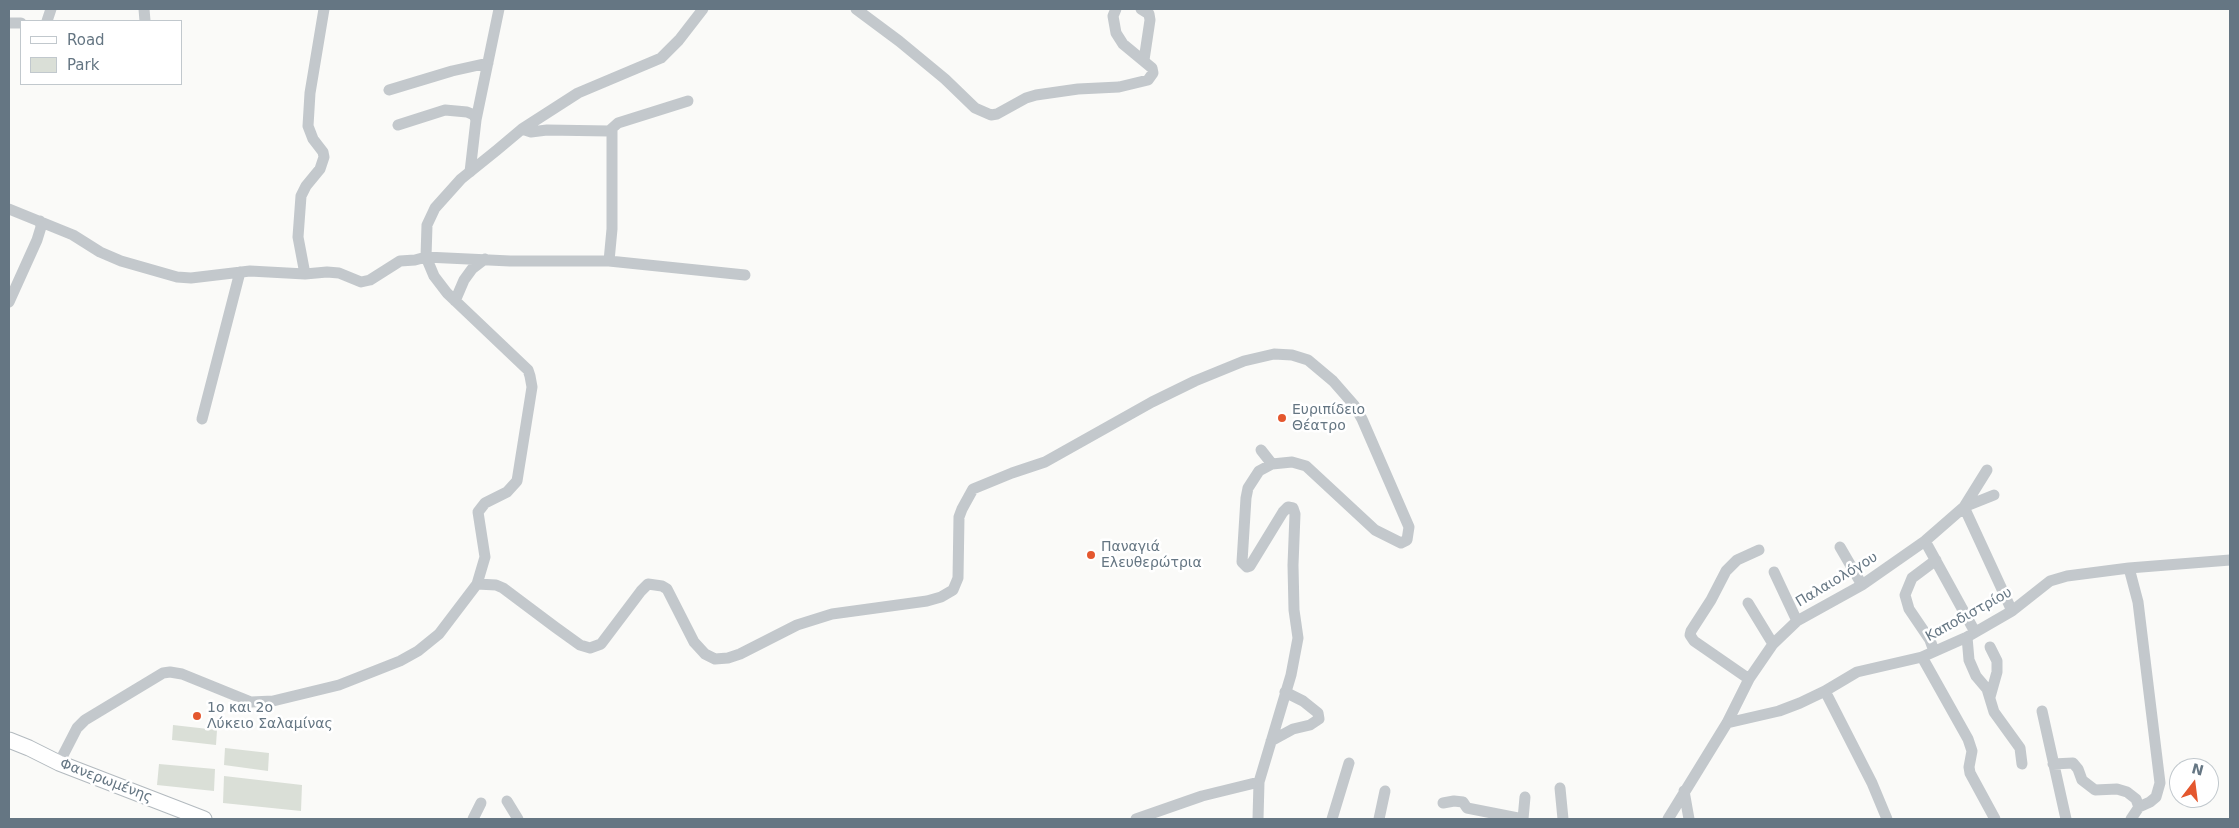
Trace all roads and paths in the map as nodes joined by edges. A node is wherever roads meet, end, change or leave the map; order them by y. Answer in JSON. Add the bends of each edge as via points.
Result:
{"nodes":[{"id":1,"x":324,"y":9,"type":"edge"},
{"id":2,"x":499,"y":9,"type":"edge"},
{"id":3,"x":703,"y":9,"type":"edge"},
{"id":4,"x":856,"y":9,"type":"edge"},
{"id":5,"x":1116,"y":9,"type":"edge"},
{"id":6,"x":1141,"y":9,"type":"edge"},
{"id":7,"x":1144,"y":60,"type":"junction"},
{"id":8,"x":488,"y":63,"type":"junction"},
{"id":9,"x":389,"y":90,"type":"dead end"},
{"id":10,"x":688,"y":101,"type":"dead end"},
{"id":11,"x":476,"y":120,"type":"junction"},
{"id":12,"x":398,"y":125,"type":"dead end"},
{"id":13,"x":522,"y":129,"type":"junction"},
{"id":14,"x":612,"y":130,"type":"junction"},
{"id":15,"x":470,"y":172,"type":"junction"},
{"id":16,"x":9,"y":209,"type":"edge"},
{"id":17,"x":40,"y":221,"type":"junction"},
{"id":18,"x":426,"y":257,"type":"junction"},
{"id":19,"x":485,"y":259,"type":"junction"},
{"id":20,"x":609,"y":261,"type":"junction"},
{"id":21,"x":240,"y":272,"type":"junction"},
{"id":22,"x":305,"y":274,"type":"junction"},
{"id":23,"x":745,"y":275,"type":"dead end"},
{"id":24,"x":455,"y":300,"type":"junction"},
{"id":25,"x":9,"y":302,"type":"edge"},
{"id":26,"x":202,"y":419,"type":"dead end"},
{"id":27,"x":1261,"y":450,"type":"dead end"},
{"id":28,"x":1272,"y":464,"type":"junction"},
{"id":29,"x":1987,"y":470,"type":"dead end"},
{"id":30,"x":1994,"y":495,"type":"dead end"},
{"id":31,"x":1964,"y":507,"type":"junction"},
{"id":32,"x":1925,"y":541,"type":"junction"},
{"id":33,"x":1840,"y":548,"type":"dead end"},
{"id":34,"x":1759,"y":550,"type":"dead end"},
{"id":35,"x":1936,"y":560,"type":"junction"},
{"id":36,"x":2230,"y":560,"type":"edge"},
{"id":37,"x":2129,"y":568,"type":"junction"},
{"id":38,"x":1774,"y":572,"type":"dead end"},
{"id":39,"x":477,"y":584,"type":"junction"},
{"id":40,"x":1862,"y":584,"type":"junction"},
{"id":41,"x":1748,"y":602,"type":"dead end"},
{"id":42,"x":2012,"y":611,"type":"junction"},
{"id":43,"x":1797,"y":621,"type":"junction"},
{"id":44,"x":1971,"y":634,"type":"junction"},
{"id":45,"x":1773,"y":644,"type":"junction"},
{"id":46,"x":1990,"y":648,"type":"dead end"},
{"id":47,"x":1934,"y":651,"type":"junction"},
{"id":48,"x":1922,"y":657,"type":"junction"},
{"id":49,"x":1749,"y":679,"type":"junction"},
{"id":50,"x":1825,"y":691,"type":"junction"},
{"id":51,"x":1285,"y":692,"type":"junction"},
{"id":52,"x":1990,"y":697,"type":"junction"},
{"id":53,"x":2042,"y":711,"type":"dead end"},
{"id":54,"x":1727,"y":723,"type":"junction"},
{"id":55,"x":9,"y":740,"type":"edge"},
{"id":56,"x":1272,"y":742,"type":"junction"},
{"id":57,"x":59,"y":763,"type":"junction"},
{"id":58,"x":1349,"y":763,"type":"dead end"},
{"id":59,"x":2022,"y":764,"type":"dead end"},
{"id":60,"x":2053,"y":764,"type":"junction"},
{"id":61,"x":1259,"y":782,"type":"junction"},
{"id":62,"x":1560,"y":788,"type":"dead end"},
{"id":63,"x":1385,"y":790,"type":"dead end"},
{"id":64,"x":1684,"y":791,"type":"junction"},
{"id":65,"x":1525,"y":797,"type":"dead end"},
{"id":66,"x":507,"y":801,"type":"dead end"},
{"id":67,"x":481,"y":803,"type":"dead end"},
{"id":68,"x":1443,"y":803,"type":"dead end"},
{"id":69,"x":2139,"y":806,"type":"junction"},
{"id":70,"x":1467,"y":814,"type":"edge"},
{"id":71,"x":204,"y":819,"type":"edge"},
{"id":72,"x":473,"y":819,"type":"edge"},
{"id":73,"x":518,"y":819,"type":"edge"},
{"id":74,"x":1136,"y":819,"type":"edge"},
{"id":75,"x":1258,"y":819,"type":"edge"},
{"id":76,"x":1332,"y":819,"type":"edge"},
{"id":77,"x":1379,"y":819,"type":"edge"},
{"id":78,"x":1523,"y":819,"type":"edge"},
{"id":79,"x":1563,"y":819,"type":"edge"},
{"id":80,"x":1668,"y":819,"type":"edge"},
{"id":81,"x":1689,"y":819,"type":"edge"},
{"id":82,"x":1887,"y":819,"type":"edge"},
{"id":83,"x":1995,"y":819,"type":"edge"},
{"id":84,"x":2066,"y":819,"type":"edge"},
{"id":85,"x":2131,"y":819,"type":"edge"}],
"edges":[{"from":1,"to":22,"type":"street","via":[[308,126],[324,157],[320,169],[301,196],[298,237]]},
{"from":2,"to":8,"type":"street"},
{"from":3,"to":13,"type":"street","via":[[661,58],[578,93]]},
{"from":4,"to":7,"type":"street","via":[[923,60],[975,108],[991,115],[1036,94],[1120,87],[1148,80],[1153,73]]},
{"from":5,"to":7,"type":"street","via":[[1113,16],[1116,32],[1123,44]]},
{"from":6,"to":7,"type":"street","via":[[1149,14],[1150,20]]},
{"from":8,"to":9,"type":"street"},
{"from":8,"to":11,"type":"street"},
{"from":10,"to":14,"type":"street","via":[[618,122]]},
{"from":11,"to":12,"type":"street","via":[[467,112],[445,110]]},
{"from":11,"to":15,"type":"street"},
{"from":13,"to":14,"type":"street","via":[[531,132]]},
{"from":13,"to":15,"type":"street"},
{"from":14,"to":20,"type":"street"},
{"from":15,"to":18,"type":"street","via":[[435,208],[427,225]]},
{"from":16,"to":17,"type":"street"},
{"from":17,"to":21,"type":"street","via":[[73,235],[106,255],[166,274],[191,278]]},
{"from":17,"to":25,"type":"street","via":[[41,227]]},
{"from":18,"to":19,"type":"street"},
{"from":18,"to":22,"type":"street","via":[[400,261],[365,282],[334,272]]},
{"from":18,"to":24,"type":"street","via":[[434,276]]},
{"from":19,"to":20,"type":"street"},
{"from":19,"to":24,"type":"street","via":[[464,280]]},
{"from":20,"to":23,"type":"street"},
{"from":21,"to":22,"type":"street"},
{"from":21,"to":26,"type":"street"},
{"from":24,"to":39,"type":"street","via":[[528,370],[532,387],[517,481],[507,492],[485,503],[478,512],[485,557]]},
{"from":27,"to":28,"type":"street"},
{"from":28,"to":39,"type":"street","via":[[1292,462],[1306,466],[1375,530],[1400,543],[1407,540],[1409,527],[1354,405],[1308,360],[1274,354],[1244,361],[1195,381],[1045,462],[974,489],[959,517],[958,578],[953,590],[941,598],[817,618],[783,631],[740,654],[715,659],[694,642],[667,589],[662,586],[648,584],[601,644],[590,648],[555,627],[503,588]]},
{"from":28,"to":51,"type":"street","via":[[1259,471],[1248,488],[1242,562],[1250,566],[1283,512],[1288,507],[1293,508],[1294,610],[1298,638]]},
{"from":29,"to":31,"type":"street"},
{"from":30,"to":31,"type":"street","name":"Παλαιολόγου"},
{"from":31,"to":32,"type":"street","name":"Παλαιολόγου"},
{"from":31,"to":42,"type":"street"},
{"from":32,"to":35,"type":"street"},
{"from":32,"to":40,"type":"street","name":"Παλαιολόγου"},
{"from":33,"to":40,"type":"street"},
{"from":34,"to":49,"type":"street","via":[[1737,560],[1726,571],[1690,636]]},
{"from":35,"to":44,"type":"street"},
{"from":35,"to":47,"type":"street","via":[[1912,578],[1905,595],[1909,609]]},
{"from":36,"to":37,"type":"street","name":"Καποδιστρίου"},
{"from":37,"to":42,"type":"street","name":"Καποδιστρίου","via":[[2067,576],[2050,582]]},
{"from":37,"to":69,"type":"street","via":[[2138,602],[2160,783],[2156,797]]},
{"from":38,"to":43,"type":"street"},
{"from":39,"to":57,"type":"street","via":[[429,644],[400,661],[339,685],[273,701],[251,702],[182,674],[163,674],[85,720],[77,728]]},
{"from":40,"to":43,"type":"street","name":"Παλαιολόγου"},
{"from":41,"to":45,"type":"street"},
{"from":42,"to":44,"type":"street","name":"Καποδιστρίου"},
{"from":43,"to":45,"type":"street","name":"Παλαιολόγου"},
{"from":44,"to":47,"type":"street","name":"Καποδιστρίου"},
{"from":44,"to":52,"type":"street","via":[[1969,660]]},
{"from":45,"to":49,"type":"street","name":"Παλαιολόγου"},
{"from":46,"to":52,"type":"street","via":[[1997,661],[1997,672]]},
{"from":47,"to":48,"type":"street","name":"Καποδιστρίου"},
{"from":48,"to":50,"type":"street","name":"Καποδιστρίου","via":[[1857,672]]},
{"from":48,"to":83,"type":"street","via":[[1968,739],[1972,751],[1968,767],[1970,773]]},
{"from":49,"to":54,"type":"street","name":"Παλαιολόγου"},
{"from":50,"to":54,"type":"street","name":"Καποδιστρίου","via":[[1779,711]]},
{"from":50,"to":82,"type":"street"},
{"from":51,"to":56,"type":"street"},
{"from":51,"to":56,"type":"street","via":[[1303,701],[1318,714],[1318,719]]},
{"from":52,"to":59,"type":"street","via":[[1994,712],[2020,748]]},
{"from":53,"to":60,"type":"street"},
{"from":54,"to":64,"type":"street","name":"Παλαιολόγου"},
{"from":55,"to":57,"type":"main road","name":"Φανερωμένης"},
{"from":56,"to":61,"type":"street"},
{"from":57,"to":71,"type":"main road","name":"Φανερωμένης"},
{"from":58,"to":76,"type":"street"},
{"from":60,"to":69,"type":"street","via":[[2073,763],[2088,786],[2095,790],[2127,792]]},
{"from":60,"to":84,"type":"street"},
{"from":61,"to":74,"type":"street","via":[[1202,796]]},
{"from":61,"to":75,"type":"street"},
{"from":62,"to":79,"type":"street"},
{"from":63,"to":77,"type":"street"},
{"from":64,"to":80,"type":"street","name":"Παλαιολόγου"},
{"from":64,"to":81,"type":"street"},
{"from":65,"to":78,"type":"street"},
{"from":66,"to":73,"type":"street"},
{"from":67,"to":72,"type":"street"},
{"from":68,"to":70,"type":"street","via":[[1463,802]]},
{"from":69,"to":85,"type":"street"},
{"from":70,"to":78,"type":"street"}]}
